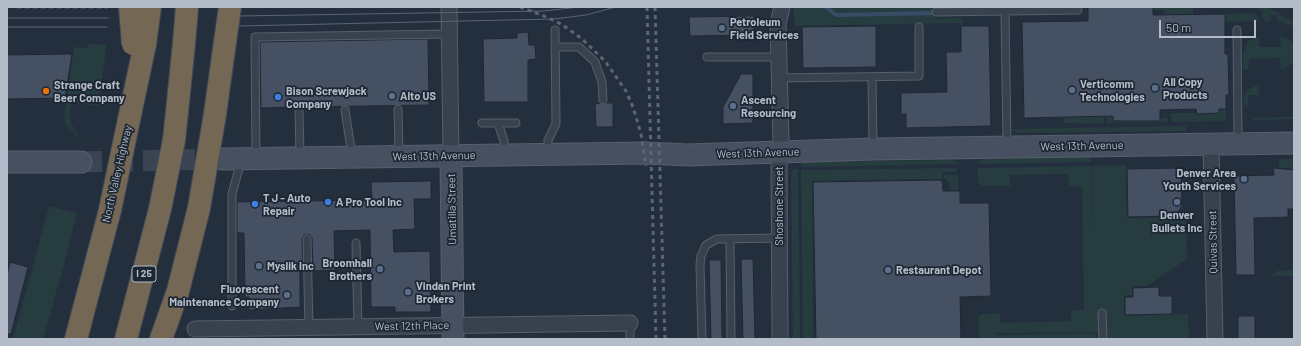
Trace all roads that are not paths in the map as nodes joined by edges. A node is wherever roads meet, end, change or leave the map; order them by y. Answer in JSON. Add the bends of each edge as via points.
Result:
{"nodes":[{"id":1,"x":130,"y":7,"type":"edge"},
{"id":2,"x":134,"y":7,"type":"edge"},
{"id":3,"x":150,"y":7,"type":"edge"},
{"id":4,"x":187,"y":7,"type":"edge"},
{"id":5,"x":230,"y":7,"type":"edge"},
{"id":6,"x":449,"y":7,"type":"edge"},
{"id":7,"x":773,"y":7,"type":"edge"},
{"id":8,"x":782,"y":7,"type":"edge"},
{"id":9,"x":1078,"y":10,"type":"dead end"},
{"id":10,"x":1005,"y":11,"type":"junction"},
{"id":11,"x":936,"y":12,"type":"dead end"},
{"id":12,"x":778,"y":24,"type":"junction"},
{"id":13,"x":918,"y":27,"type":"dead end"},
{"id":14,"x":555,"y":30,"type":"dead end"},
{"id":15,"x":1237,"y":30,"type":"dead end"},
{"id":16,"x":450,"y":34,"type":"junction"},
{"id":17,"x":139,"y":44,"type":"junction"},
{"id":18,"x":555,"y":47,"type":"junction"},
{"id":19,"x":708,"y":57,"type":"dead end"},
{"id":20,"x":778,"y":57,"type":"junction"},
{"id":21,"x":872,"y":77,"type":"junction"},
{"id":22,"x":778,"y":78,"type":"junction"},
{"id":23,"x":603,"y":100,"type":"dead end"},
{"id":24,"x":398,"y":109,"type":"dead end"},
{"id":25,"x":299,"y":110,"type":"dead end"},
{"id":26,"x":346,"y":110,"type":"dead end"},
{"id":27,"x":482,"y":123,"type":"dead end"},
{"id":28,"x":498,"y":123,"type":"junction"},
{"id":29,"x":516,"y":123,"type":"dead end"},
{"id":30,"x":1294,"y":143,"type":"edge"},
{"id":31,"x":1211,"y":144,"type":"junction"},
{"id":32,"x":1238,"y":144,"type":"junction"},
{"id":33,"x":1008,"y":147,"type":"junction"},
{"id":34,"x":873,"y":149,"type":"junction"},
{"id":35,"x":780,"y":152,"type":"junction"},
{"id":36,"x":548,"y":154,"type":"junction"},
{"id":37,"x":505,"y":155,"type":"junction"},
{"id":38,"x":399,"y":156,"type":"junction"},
{"id":39,"x":451,"y":156,"type":"junction"},
{"id":40,"x":352,"y":157,"type":"junction"},
{"id":41,"x":300,"y":158,"type":"junction"},
{"id":42,"x":240,"y":159,"type":"junction"},
{"id":43,"x":7,"y":162,"type":"edge"},
{"id":44,"x":80,"y":162,"type":"tunnel mouth"},
{"id":45,"x":779,"y":238,"type":"junction"},
{"id":46,"x":307,"y":239,"type":"dead end"},
{"id":47,"x":730,"y":239,"type":"junction"},
{"id":48,"x":356,"y":243,"type":"dead end"},
{"id":49,"x":232,"y":306,"type":"dead end"},
{"id":50,"x":1102,"y":313,"type":"dead end"},
{"id":51,"x":630,"y":323,"type":"joint"},
{"id":52,"x":358,"y":327,"type":"junction"},
{"id":53,"x":309,"y":328,"type":"junction"},
{"id":54,"x":194,"y":332,"type":"dead end"},
{"id":55,"x":453,"y":332,"type":"edge"},
{"id":56,"x":76,"y":339,"type":"edge"},
{"id":57,"x":126,"y":339,"type":"edge"},
{"id":58,"x":161,"y":339,"type":"edge"},
{"id":59,"x":630,"y":339,"type":"edge"},
{"id":60,"x":702,"y":339,"type":"edge"},
{"id":61,"x":731,"y":339,"type":"edge"},
{"id":62,"x":780,"y":339,"type":"edge"},
{"id":63,"x":1103,"y":339,"type":"edge"},
{"id":64,"x":1215,"y":339,"type":"edge"}],
"edges":[{"from":1,"to":17,"type":"highway","bridge":true},
{"from":2,"to":17,"type":"highway","bridge":true},
{"from":3,"to":17,"type":"highway","name":"North Valley Highway","bridge":true},
{"from":4,"to":57,"type":"highway","number":"I 25","bridge":true,"via":[[174,140],[160,209]]},
{"from":5,"to":58,"type":"highway","bridge":true,"via":[[199,208],[178,291]]},
{"from":6,"to":16,"type":"street","name":"Umatilla Street"},
{"from":7,"to":12,"type":"street","name":"Shoshone Street"},
{"from":8,"to":12,"type":"street","name":"Shoshone Street"},
{"from":9,"to":10,"type":"lane"},
{"from":10,"to":11,"type":"lane"},
{"from":10,"to":33,"type":"lane"},
{"from":12,"to":20,"type":"street","name":"Shoshone Street"},
{"from":13,"to":21,"type":"lane","via":[[919,76]]},
{"from":14,"to":18,"type":"lane"},
{"from":15,"to":32,"type":"lane"},
{"from":16,"to":39,"type":"street","name":"Umatilla Street"},
{"from":16,"to":42,"type":"lane","via":[[255,37]]},
{"from":17,"to":56,"type":"highway","name":"North Valley Highway","bridge":true,"via":[[132,110],[110,210]]},
{"from":18,"to":23,"type":"lane","via":[[579,47],[595,62],[602,82]]},
{"from":18,"to":36,"type":"lane","via":[[556,124],[548,140]]},
{"from":19,"to":20,"type":"lane"},
{"from":20,"to":22,"type":"street","name":"Shoshone Street"},
{"from":21,"to":22,"type":"lane"},
{"from":21,"to":34,"type":"lane"},
{"from":22,"to":35,"type":"street","name":"Shoshone Street"},
{"from":24,"to":38,"type":"lane"},
{"from":25,"to":41,"type":"lane"},
{"from":26,"to":40,"type":"lane"},
{"from":27,"to":28,"type":"lane"},
{"from":28,"to":29,"type":"lane"},
{"from":28,"to":37,"type":"lane","via":[[504,141]]},
{"from":30,"to":32,"type":"street","name":"West 13th Avenue"},
{"from":31,"to":32,"type":"street","name":"West 13th Avenue"},
{"from":31,"to":33,"type":"street","name":"West 13th Avenue"},
{"from":31,"to":64,"type":"street","name":"Quivas Street"},
{"from":33,"to":34,"type":"street","name":"West 13th Avenue"},
{"from":34,"to":35,"type":"street","name":"West 13th Avenue"},
{"from":35,"to":36,"type":"street","name":"West 13th Avenue","via":[[688,155]]},
{"from":35,"to":45,"type":"street","name":"Shoshone Street"},
{"from":36,"to":37,"type":"street","name":"West 13th Avenue"},
{"from":37,"to":39,"type":"street","name":"West 13th Avenue"},
{"from":38,"to":39,"type":"street","name":"West 13th Avenue"},
{"from":38,"to":40,"type":"street","name":"West 13th Avenue"},
{"from":39,"to":55,"type":"street","name":"Umatilla Street"},
{"from":40,"to":41,"type":"street","name":"West 13th Avenue"},
{"from":41,"to":42,"type":"street","name":"West 13th Avenue"},
{"from":42,"to":49,"type":"lane","via":[[232,194]]},
{"from":43,"to":44,"type":"street"},
{"from":45,"to":47,"type":"lane"},
{"from":45,"to":62,"type":"street","name":"Shoshone Street"},
{"from":46,"to":53,"type":"lane"},
{"from":47,"to":60,"type":"lane","via":[[717,239],[706,245],[701,256]]},
{"from":47,"to":61,"type":"lane"},
{"from":48,"to":52,"type":"lane"},
{"from":50,"to":63,"type":"lane"},
{"from":51,"to":55,"type":"street","name":"West 12th Place"},
{"from":51,"to":59,"type":"lane"},
{"from":52,"to":53,"type":"street","name":"West 12th Place"},
{"from":52,"to":55,"type":"street","name":"West 12th Place"},
{"from":53,"to":54,"type":"street","name":"West 12th Place"}]}
